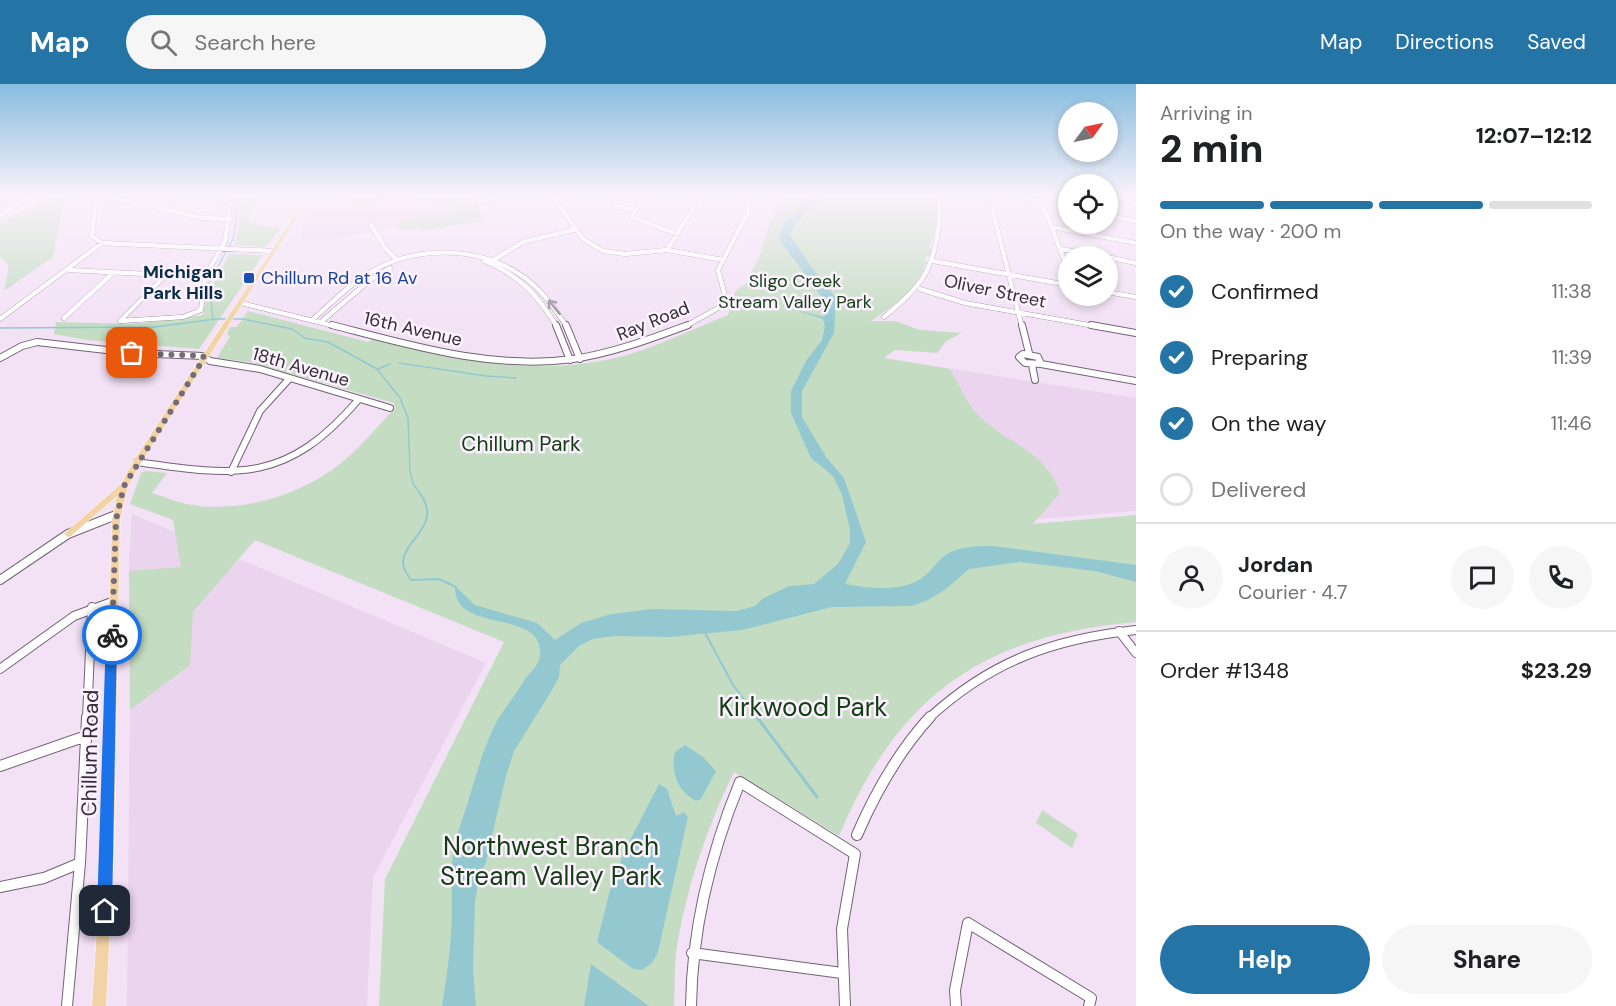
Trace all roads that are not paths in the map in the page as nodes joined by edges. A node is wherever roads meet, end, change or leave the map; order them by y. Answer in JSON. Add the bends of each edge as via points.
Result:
{"nodes":[{"id":1,"x":96,"y":239,"type":"edge"},
{"id":2,"x":227,"y":239,"type":"edge"},
{"id":3,"x":281,"y":239,"type":"edge"},
{"id":4,"x":379,"y":239,"type":"edge"},
{"id":5,"x":532,"y":239,"type":"edge"},
{"id":6,"x":585,"y":239,"type":"edge"},
{"id":7,"x":673,"y":239,"type":"edge"},
{"id":8,"x":734,"y":239,"type":"edge"},
{"id":9,"x":937,"y":239,"type":"edge"},
{"id":10,"x":1000,"y":239,"type":"edge"},
{"id":11,"x":1115,"y":239,"type":"edge"},
{"id":12,"x":102,"y":243,"type":"junction"},
{"id":13,"x":1136,"y":243,"type":"edge"},
{"id":14,"x":226,"y":249,"type":"junction"},
{"id":15,"x":667,"y":249,"type":"junction"},
{"id":16,"x":273,"y":251,"type":"junction"},
{"id":17,"x":495,"y":259,"type":"junction"},
{"id":18,"x":397,"y":260,"type":"junction"},
{"id":19,"x":723,"y":260,"type":"junction"},
{"id":20,"x":1118,"y":260,"type":"edge"},
{"id":21,"x":933,"y":261,"type":"junction"},
{"id":22,"x":1136,"y":263,"type":"edge"},
{"id":23,"x":69,"y":270,"type":"junction"},
{"id":24,"x":112,"y":274,"type":"junction"},
{"id":25,"x":1008,"y":274,"type":"junction"},
{"id":26,"x":165,"y":276,"type":"junction"},
{"id":27,"x":205,"y":277,"type":"junction"},
{"id":28,"x":1058,"y":283,"type":"edge"},
{"id":29,"x":920,"y":289,"type":"junction"},
{"id":30,"x":1118,"y":294,"type":"edge"},
{"id":31,"x":1136,"y":297,"type":"edge"},
{"id":32,"x":241,"y":303,"type":"junction"},
{"id":33,"x":1018,"y":312,"type":"junction"},
{"id":34,"x":884,"y":316,"type":"dead end"},
{"id":35,"x":64,"y":318,"type":"dead end"},
{"id":36,"x":0,"y":319,"type":"edge"},
{"id":37,"x":312,"y":320,"type":"junction"},
{"id":38,"x":321,"y":322,"type":"junction"},
{"id":39,"x":1136,"y":333,"type":"edge"},
{"id":40,"x":1029,"y":353,"type":"junction"},
{"id":41,"x":0,"y":358,"type":"edge"},
{"id":42,"x":204,"y":358,"type":"junction"},
{"id":43,"x":580,"y":359,"type":"junction"},
{"id":44,"x":570,"y":360,"type":"junction"},
{"id":45,"x":1041,"y":364,"type":"junction"},
{"id":46,"x":1032,"y":365,"type":"junction"},
{"id":47,"x":289,"y":379,"type":"junction"},
{"id":48,"x":1035,"y":380,"type":"dead end"},
{"id":49,"x":1136,"y":381,"type":"edge"},
{"id":50,"x":359,"y":399,"type":"junction"},
{"id":51,"x":390,"y":408,"type":"dead end"},
{"id":52,"x":137,"y":462,"type":"junction"},
{"id":53,"x":231,"y":472,"type":"junction"},
{"id":54,"x":124,"y":486,"type":"junction"},
{"id":55,"x":116,"y":515,"type":"junction"},
{"id":56,"x":68,"y":534,"type":"junction"},
{"id":57,"x":0,"y":580,"type":"edge"},
{"id":58,"x":112,"y":602,"type":"junction"},
{"id":59,"x":92,"y":608,"type":"junction"},
{"id":60,"x":1136,"y":630,"type":"edge"},
{"id":61,"x":1119,"y":631,"type":"junction"},
{"id":62,"x":1136,"y":653,"type":"edge"},
{"id":63,"x":0,"y":669,"type":"edge"},
{"id":64,"x":86,"y":736,"type":"junction"},
{"id":65,"x":0,"y":766,"type":"edge"},
{"id":66,"x":857,"y":835,"type":"dead end"},
{"id":67,"x":80,"y":863,"type":"junction"},
{"id":68,"x":0,"y":887,"type":"edge"},
{"id":69,"x":692,"y":953,"type":"junction"},
{"id":70,"x":842,"y":973,"type":"junction"},
{"id":71,"x":1090,"y":1002,"type":"edge"},
{"id":72,"x":67,"y":1006,"type":"edge"},
{"id":73,"x":99,"y":1006,"type":"edge"},
{"id":74,"x":691,"y":1006,"type":"edge"},
{"id":75,"x":844,"y":1006,"type":"edge"},
{"id":76,"x":956,"y":1006,"type":"edge"}],
"edges":[{"from":1,"to":12,"type":"street"},
{"from":2,"to":14,"type":"street"},
{"from":3,"to":16,"type":"main road","name":"Chillum Road"},
{"from":4,"to":18,"type":"street"},
{"from":5,"to":17,"type":"street"},
{"from":6,"to":15,"type":"street","via":[[607,252]]},
{"from":7,"to":15,"type":"street"},
{"from":8,"to":19,"type":"street","name":"Ray Road"},
{"from":9,"to":21,"type":"street"},
{"from":10,"to":25,"type":"street"},
{"from":11,"to":13,"type":"street"},
{"from":12,"to":14,"type":"street"},
{"from":12,"to":23,"type":"street"},
{"from":14,"to":16,"type":"street"},
{"from":14,"to":27,"type":"street"},
{"from":15,"to":19,"type":"street"},
{"from":16,"to":32,"type":"main road","name":"Chillum Road"},
{"from":17,"to":18,"type":"street","via":[[447,252]]},
{"from":43,"to":17,"type":"street","one_way":true,"via":[[572,335],[554,305],[521,274]]},
{"from":18,"to":37,"type":"street","via":[[368,273]]},
{"from":19,"to":43,"type":"street","name":"Ray Road","via":[[718,272],[724,296],[716,311],[631,348]]},
{"from":20,"to":22,"type":"street"},
{"from":21,"to":25,"type":"street"},
{"from":21,"to":29,"type":"street"},
{"from":23,"to":24,"type":"street"},
{"from":23,"to":36,"type":"street"},
{"from":24,"to":26,"type":"street"},
{"from":24,"to":35,"type":"street"},
{"from":25,"to":28,"type":"street"},
{"from":25,"to":33,"type":"street"},
{"from":26,"to":27,"type":"street"},
{"from":26,"to":27,"type":"street","via":[[120,321],[197,313],[203,306]]},
{"from":29,"to":33,"type":"street","name":"Oliver Street","via":[[965,303]]},
{"from":29,"to":34,"type":"street"},
{"from":30,"to":31,"type":"street"},
{"from":32,"to":37,"type":"street","name":"16th Avenue"},
{"from":32,"to":42,"type":"main road","name":"Chillum Road"},
{"from":33,"to":39,"type":"street","name":"Oliver Street"},
{"from":33,"to":40,"type":"street"},
{"from":37,"to":38,"type":"street","name":"16th Avenue"},
{"from":38,"to":44,"type":"street","name":"16th Avenue","via":[[458,356],[507,361]]},
{"from":38,"to":44,"type":"street","via":[[377,275],[394,266],[427,258],[473,258],[496,265],[531,291],[557,325]]},
{"from":40,"to":45,"type":"street","via":[[1040,358]]},
{"from":40,"to":46,"type":"street","via":[[1019,357]]},
{"from":41,"to":42,"type":"street","via":[[36,342]]},
{"from":42,"to":47,"type":"street","name":"18th Avenue"},
{"from":42,"to":52,"type":"main road","name":"Chillum Road"},
{"from":43,"to":44,"type":"street","name":"16th Avenue"},
{"from":45,"to":46,"type":"street"},
{"from":45,"to":49,"type":"street"},
{"from":46,"to":48,"type":"street"},
{"from":47,"to":50,"type":"street","name":"18th Avenue"},
{"from":47,"to":53,"type":"street","via":[[260,411]]},
{"from":50,"to":51,"type":"street","name":"18th Avenue"},
{"from":50,"to":53,"type":"street","via":[[328,433],[303,452],[261,468]]},
{"from":52,"to":53,"type":"street"},
{"from":52,"to":54,"type":"main road","name":"Chillum Road"},
{"from":54,"to":55,"type":"main road","name":"Chillum Road"},
{"from":54,"to":56,"type":"main road"},
{"from":55,"to":56,"type":"street"},
{"from":55,"to":58,"type":"main road","name":"Chillum Road"},
{"from":56,"to":57,"type":"street"},
{"from":58,"to":59,"type":"street"},
{"from":58,"to":73,"type":"main road","name":"Chillum Road","via":[[108,851]]},
{"from":59,"to":63,"type":"street","via":[[35,642]]},
{"from":59,"to":64,"type":"street","name":"Chillum Road"},
{"from":60,"to":61,"type":"street"},
{"from":61,"to":62,"type":"street"},
{"from":61,"to":66,"type":"street","via":[[1035,650],[987,672],[950,697],[894,759]]},
{"from":64,"to":65,"type":"street"},
{"from":64,"to":67,"type":"street","name":"Chillum Road"},
{"from":67,"to":68,"type":"street","via":[[44,878]]},
{"from":67,"to":72,"type":"street","name":"Chillum Road"},
{"from":69,"to":70,"type":"street"},
{"from":69,"to":70,"type":"street","via":[[710,868],[740,782],[855,854],[842,929]]},
{"from":69,"to":74,"type":"street"},
{"from":70,"to":75,"type":"street"},
{"from":71,"to":76,"type":"street","via":[[968,923],[955,990]]}]}
